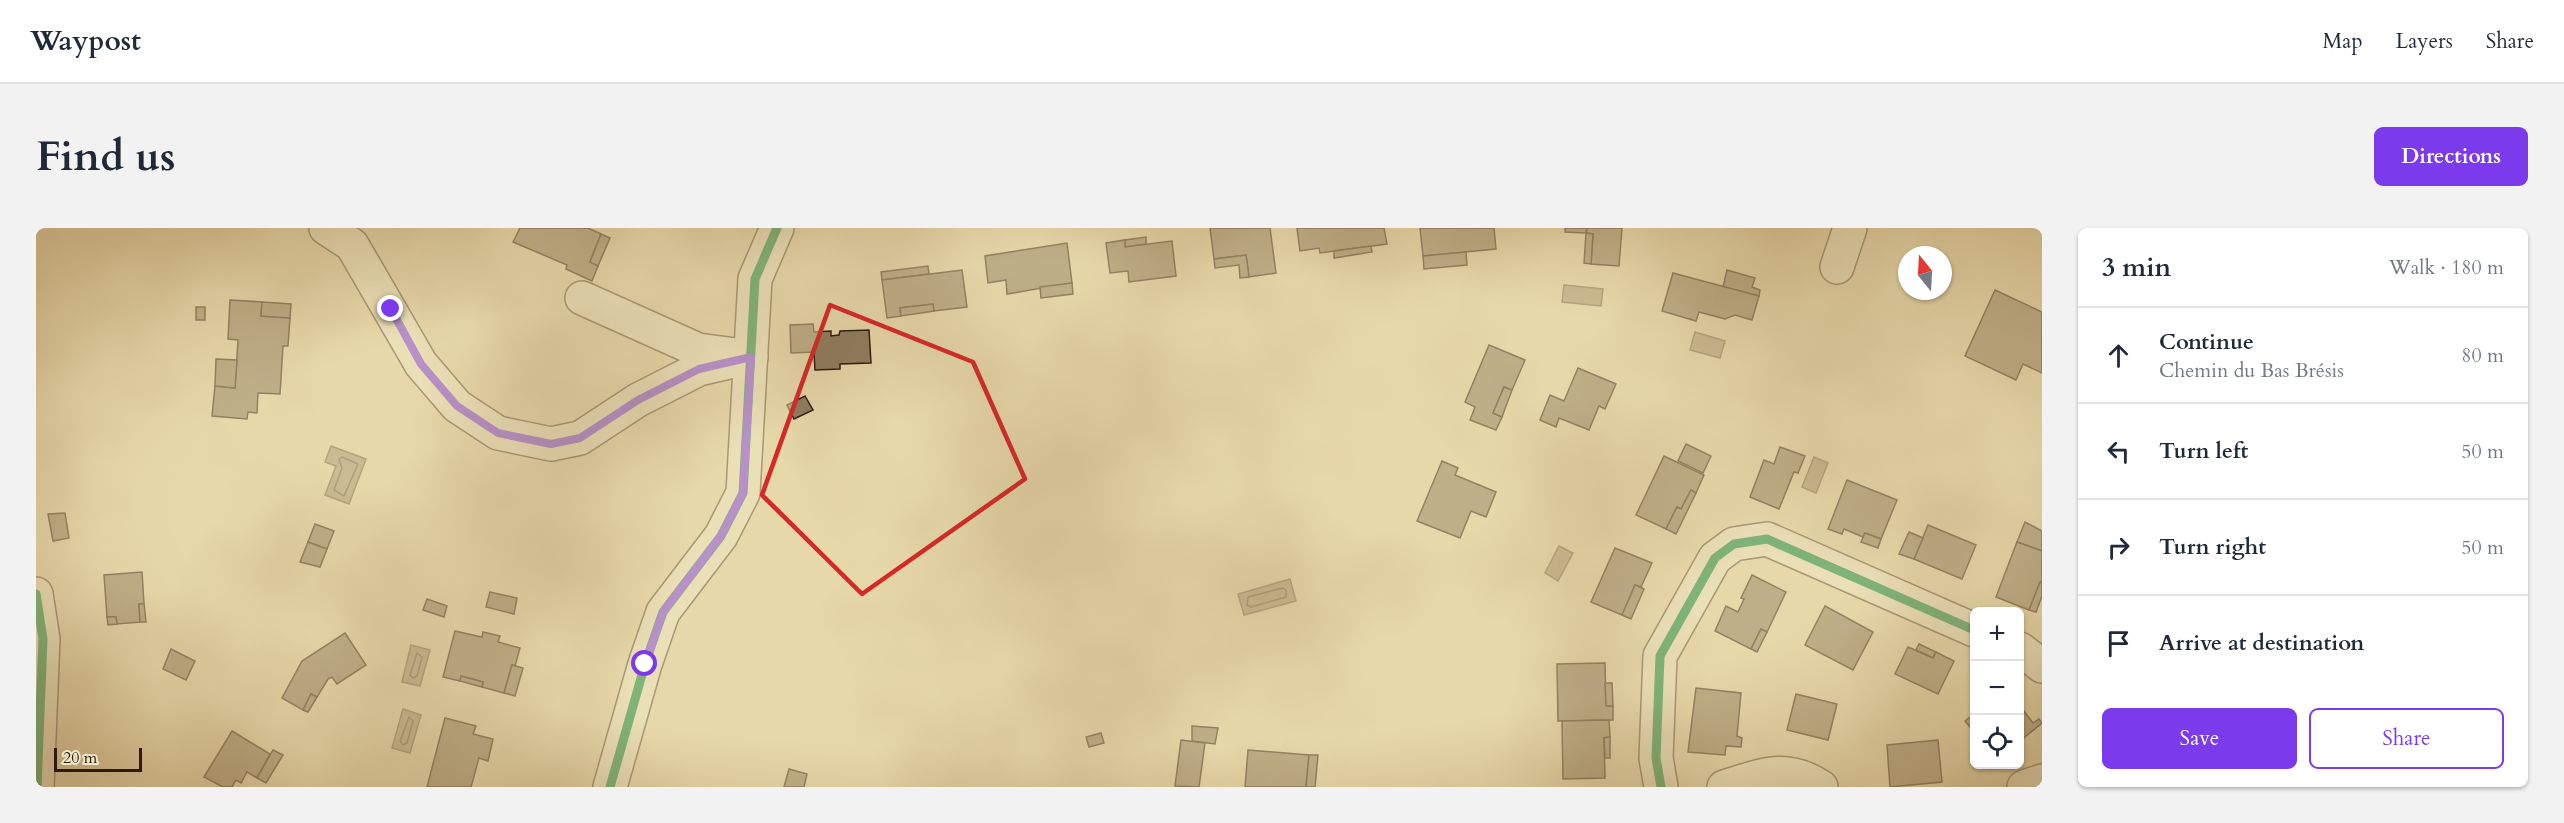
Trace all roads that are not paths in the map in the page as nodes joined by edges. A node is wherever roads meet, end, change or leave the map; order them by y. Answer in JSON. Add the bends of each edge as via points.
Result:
{"nodes":[{"id":1,"x":326,"y":228,"type":"edge"},
{"id":2,"x":777,"y":228,"type":"edge"},
{"id":3,"x":1850,"y":228,"type":"edge"},
{"id":4,"x":1837,"y":267,"type":"dead end"},
{"id":5,"x":582,"y":298,"type":"dead end"},
{"id":6,"x":751,"y":357,"type":"junction"},
{"id":7,"x":36,"y":594,"type":"edge"},
{"id":8,"x":1970,"y":628,"type":"edge"},
{"id":9,"x":2024,"y":653,"type":"edge"},
{"id":10,"x":2042,"y":666,"type":"edge"},
{"id":11,"x":2042,"y":781,"type":"edge"},
{"id":12,"x":37,"y":787,"type":"edge"},
{"id":13,"x":610,"y":787,"type":"edge"},
{"id":14,"x":1661,"y":787,"type":"edge"},
{"id":15,"x":1724,"y":787,"type":"edge"},
{"id":16,"x":1821,"y":787,"type":"edge"},
{"id":17,"x":2024,"y":787,"type":"edge"}],
"edges":[{"from":1,"to":6,"type":"street","via":[[352,245],[421,364],[457,406],[498,433],[551,444],[580,438],[638,400],[699,369]]},
{"from":2,"to":6,"type":"street","via":[[755,279]]},
{"from":3,"to":4,"type":"street"},
{"from":5,"to":6,"type":"street","via":[[698,350]]},
{"from":6,"to":13,"type":"street","via":[[743,493],[721,536],[663,612]]},
{"from":7,"to":12,"type":"street","via":[[43,639]]},
{"from":8,"to":14,"type":"street","via":[[1767,539],[1734,543],[1715,558],[1660,656],[1656,758]]},
{"from":9,"to":10,"type":"street"},
{"from":11,"to":17,"type":"street"},
{"from":15,"to":16,"type":"street","via":[[1773,772],[1793,773]]}]}
